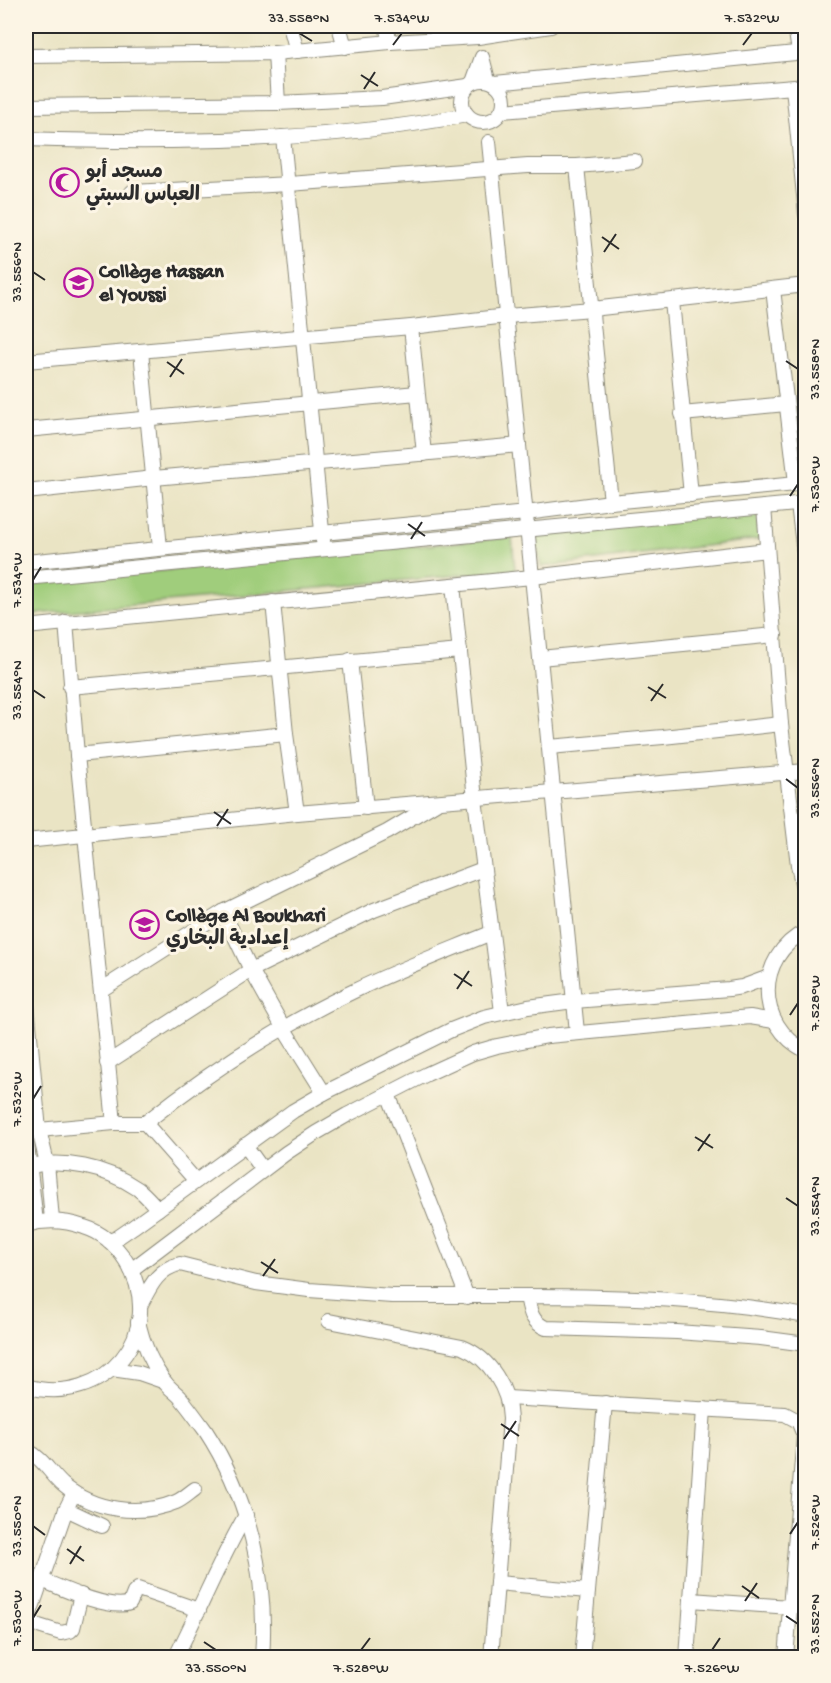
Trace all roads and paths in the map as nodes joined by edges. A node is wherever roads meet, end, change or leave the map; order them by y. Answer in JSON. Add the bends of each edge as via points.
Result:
{"nodes":[{"id":1,"x":290,"y":26,"type":"edge"},
{"id":2,"x":339,"y":26,"type":"edge"},
{"id":3,"x":386,"y":26,"type":"edge"},
{"id":4,"x":551,"y":26,"type":"edge"},
{"id":5,"x":795,"y":26,"type":"edge"},
{"id":6,"x":524,"y":27,"type":"edge"},
{"id":7,"x":477,"y":31,"type":"edge"},
{"id":8,"x":435,"y":32,"type":"edge"},
{"id":9,"x":390,"y":42,"type":"junction"},
{"id":10,"x":345,"y":46,"type":"junction"},
{"id":11,"x":297,"y":51,"type":"junction"},
{"id":12,"x":275,"y":52,"type":"junction"},
{"id":13,"x":802,"y":52,"type":"edge"},
{"id":14,"x":26,"y":56,"type":"edge"},
{"id":15,"x":482,"y":57,"type":"junction"},
{"id":16,"x":491,"y":81,"type":"junction"},
{"id":17,"x":470,"y":84,"type":"junction"},
{"id":18,"x":799,"y":87,"type":"edge"},
{"id":19,"x":278,"y":103,"type":"junction"},
{"id":20,"x":26,"y":106,"type":"edge"},
{"id":21,"x":498,"y":116,"type":"junction"},
{"id":22,"x":471,"y":118,"type":"junction"},
{"id":23,"x":283,"y":137,"type":"junction"},
{"id":24,"x":26,"y":139,"type":"edge"},
{"id":25,"x":489,"y":142,"type":"junction"},
{"id":26,"x":635,"y":161,"type":"dead end"},
{"id":27,"x":577,"y":166,"type":"junction"},
{"id":28,"x":492,"y":169,"type":"junction"},
{"id":29,"x":289,"y":184,"type":"junction"},
{"id":30,"x":132,"y":192,"type":"dead end"},
{"id":31,"x":805,"y":194,"type":"edge"},
{"id":32,"x":806,"y":215,"type":"edge"},
{"id":33,"x":806,"y":285,"type":"edge"},
{"id":34,"x":773,"y":289,"type":"junction"},
{"id":35,"x":672,"y":302,"type":"junction"},
{"id":36,"x":592,"y":309,"type":"junction"},
{"id":37,"x":507,"y":316,"type":"junction"},
{"id":38,"x":411,"y":327,"type":"junction"},
{"id":39,"x":302,"y":337,"type":"junction"},
{"id":40,"x":141,"y":351,"type":"junction"},
{"id":41,"x":26,"y":361,"type":"edge"},
{"id":42,"x":417,"y":393,"type":"junction"},
{"id":43,"x":309,"y":402,"type":"junction"},
{"id":44,"x":786,"y":404,"type":"junction"},
{"id":45,"x":682,"y":414,"type":"junction"},
{"id":46,"x":148,"y":419,"type":"junction"},
{"id":47,"x":26,"y":430,"type":"edge"},
{"id":48,"x":519,"y":445,"type":"junction"},
{"id":49,"x":424,"y":454,"type":"junction"},
{"id":50,"x":316,"y":465,"type":"junction"},
{"id":51,"x":153,"y":478,"type":"junction"},
{"id":52,"x":801,"y":483,"type":"edge"},
{"id":53,"x":26,"y":492,"type":"edge"},
{"id":54,"x":691,"y":495,"type":"junction"},
{"id":55,"x":611,"y":502,"type":"junction"},
{"id":56,"x":802,"y":503,"type":"edge"},
{"id":57,"x":764,"y":507,"type":"junction"},
{"id":58,"x":526,"y":513,"type":"junction"},
{"id":59,"x":528,"y":530,"type":"junction"},
{"id":60,"x":322,"y":533,"type":"junction"},
{"id":61,"x":804,"y":545,"type":"edge"},
{"id":62,"x":160,"y":548,"type":"junction"},
{"id":63,"x":323,"y":549,"type":"junction"},
{"id":64,"x":768,"y":550,"type":"junction"},
{"id":65,"x":26,"y":562,"type":"edge"},
{"id":66,"x":806,"y":570,"type":"edge"},
{"id":67,"x":532,"y":577,"type":"junction"},
{"id":68,"x":26,"y":578,"type":"edge"},
{"id":69,"x":453,"y":585,"type":"junction"},
{"id":70,"x":273,"y":602,"type":"junction"},
{"id":71,"x":66,"y":622,"type":"junction"},
{"id":72,"x":26,"y":627,"type":"edge"},
{"id":73,"x":775,"y":635,"type":"junction"},
{"id":74,"x":460,"y":651,"type":"junction"},
{"id":75,"x":540,"y":658,"type":"junction"},
{"id":76,"x":350,"y":660,"type":"junction"},
{"id":77,"x":280,"y":667,"type":"junction"},
{"id":78,"x":70,"y":687,"type":"junction"},
{"id":79,"x":781,"y":724,"type":"junction"},
{"id":80,"x":286,"y":734,"type":"junction"},
{"id":81,"x":549,"y":747,"type":"junction"},
{"id":82,"x":77,"y":755,"type":"junction"},
{"id":83,"x":806,"y":771,"type":"edge"},
{"id":84,"x":788,"y":773,"type":"junction"},
{"id":85,"x":554,"y":792,"type":"junction"},
{"id":86,"x":475,"y":799,"type":"junction"},
{"id":87,"x":437,"y":802,"type":"junction"},
{"id":88,"x":366,"y":808,"type":"junction"},
{"id":89,"x":297,"y":813,"type":"junction"},
{"id":90,"x":85,"y":836,"type":"junction"},
{"id":91,"x":26,"y":841,"type":"edge"},
{"id":92,"x":483,"y":869,"type":"junction"},
{"id":93,"x":806,"y":902,"type":"edge"},
{"id":94,"x":223,"y":912,"type":"junction"},
{"id":95,"x":806,"y":931,"type":"edge"},
{"id":96,"x":491,"y":933,"type":"junction"},
{"id":97,"x":251,"y":970,"type":"junction"},
{"id":98,"x":769,"y":976,"type":"junction"},
{"id":99,"x":101,"y":990,"type":"junction"},
{"id":100,"x":26,"y":994,"type":"edge"},
{"id":101,"x":574,"y":1001,"type":"junction"},
{"id":102,"x":502,"y":1012,"type":"junction"},
{"id":103,"x":774,"y":1021,"type":"junction"},
{"id":104,"x":284,"y":1029,"type":"junction"},
{"id":105,"x":577,"y":1032,"type":"junction"},
{"id":106,"x":806,"y":1051,"type":"edge"},
{"id":107,"x":107,"y":1063,"type":"junction"},
{"id":108,"x":324,"y":1093,"type":"junction"},
{"id":109,"x":388,"y":1094,"type":"junction"},
{"id":110,"x":145,"y":1122,"type":"junction"},
{"id":111,"x":114,"y":1123,"type":"junction"},
{"id":112,"x":39,"y":1130,"type":"junction"},
{"id":113,"x":26,"y":1136,"type":"edge"},
{"id":114,"x":245,"y":1145,"type":"junction"},
{"id":115,"x":47,"y":1163,"type":"junction"},
{"id":116,"x":28,"y":1166,"type":"edge"},
{"id":117,"x":263,"y":1170,"type":"junction"},
{"id":118,"x":196,"y":1181,"type":"junction"},
{"id":119,"x":158,"y":1209,"type":"junction"},
{"id":120,"x":52,"y":1220,"type":"junction"},
{"id":121,"x":31,"y":1224,"type":"edge"},
{"id":122,"x":109,"y":1241,"type":"junction"},
{"id":123,"x":131,"y":1270,"type":"junction"},
{"id":124,"x":527,"y":1296,"type":"junction"},
{"id":125,"x":467,"y":1297,"type":"junction"},
{"id":126,"x":140,"y":1306,"type":"junction"},
{"id":127,"x":806,"y":1316,"type":"edge"},
{"id":128,"x":329,"y":1321,"type":"dead end"},
{"id":129,"x":138,"y":1322,"type":"junction"},
{"id":130,"x":806,"y":1344,"type":"edge"},
{"id":131,"x":112,"y":1369,"type":"junction"},
{"id":132,"x":165,"y":1383,"type":"junction"},
{"id":133,"x":27,"y":1392,"type":"edge"},
{"id":134,"x":507,"y":1398,"type":"junction"},
{"id":135,"x":605,"y":1403,"type":"junction"},
{"id":136,"x":704,"y":1409,"type":"junction"},
{"id":137,"x":26,"y":1449,"type":"edge"},
{"id":138,"x":195,"y":1489,"type":"dead end"},
{"id":139,"x":74,"y":1493,"type":"junction"},
{"id":140,"x":66,"y":1509,"type":"junction"},
{"id":141,"x":246,"y":1515,"type":"junction"},
{"id":142,"x":102,"y":1526,"type":"dead end"},
{"id":143,"x":42,"y":1580,"type":"junction"},
{"id":144,"x":497,"y":1583,"type":"junction"},
{"id":145,"x":588,"y":1591,"type":"junction"},
{"id":146,"x":81,"y":1595,"type":"junction"},
{"id":147,"x":691,"y":1600,"type":"junction"},
{"id":148,"x":790,"y":1607,"type":"junction"},
{"id":149,"x":199,"y":1610,"type":"junction"},
{"id":150,"x":26,"y":1624,"type":"edge"},
{"id":151,"x":175,"y":1658,"type":"edge"},
{"id":152,"x":262,"y":1658,"type":"edge"},
{"id":153,"x":491,"y":1658,"type":"edge"},
{"id":154,"x":582,"y":1658,"type":"edge"},
{"id":155,"x":687,"y":1658,"type":"edge"},
{"id":156,"x":786,"y":1658,"type":"edge"}],
"edges":[{"from":1,"to":11,"type":"street"},
{"from":2,"to":10,"type":"street"},
{"from":3,"to":9,"type":"street"},
{"from":4,"to":6,"type":"street"},
{"from":5,"to":13,"type":"street"},
{"from":6,"to":7,"type":"street"},
{"from":7,"to":8,"type":"street"},
{"from":7,"to":15,"type":"street"},
{"from":8,"to":9,"type":"street"},
{"from":9,"to":10,"type":"street"},
{"from":10,"to":11,"type":"street"},
{"from":11,"to":12,"type":"street"},
{"from":12,"to":14,"type":"street"},
{"from":12,"to":19,"type":"street"},
{"from":13,"to":16,"type":"street"},
{"from":15,"to":16,"type":"street"},
{"from":15,"to":17,"type":"street"},
{"from":16,"to":17,"type":"street"},
{"from":16,"to":21,"type":"street","via":[[504,96],[505,104]]},
{"from":17,"to":19,"type":"street","via":[[382,98]]},
{"from":17,"to":22,"type":"street","via":[[462,100]]},
{"from":18,"to":21,"type":"street"},
{"from":18,"to":31,"type":"street"},
{"from":19,"to":20,"type":"street"},
{"from":21,"to":22,"type":"street","via":[[487,123]]},
{"from":21,"to":25,"type":"street"},
{"from":22,"to":23,"type":"street"},
{"from":22,"to":25,"type":"street"},
{"from":23,"to":24,"type":"street"},
{"from":23,"to":29,"type":"street"},
{"from":25,"to":28,"type":"street"},
{"from":26,"to":27,"type":"street"},
{"from":27,"to":28,"type":"street"},
{"from":27,"to":36,"type":"street"},
{"from":28,"to":29,"type":"street"},
{"from":28,"to":37,"type":"street"},
{"from":29,"to":30,"type":"street"},
{"from":29,"to":39,"type":"street"},
{"from":31,"to":32,"type":"street"},
{"from":33,"to":34,"type":"street"},
{"from":34,"to":35,"type":"street"},
{"from":34,"to":44,"type":"street"},
{"from":35,"to":36,"type":"street"},
{"from":35,"to":45,"type":"street"},
{"from":36,"to":37,"type":"street"},
{"from":36,"to":55,"type":"street"},
{"from":37,"to":38,"type":"street"},
{"from":37,"to":48,"type":"street"},
{"from":38,"to":39,"type":"street"},
{"from":38,"to":42,"type":"street"},
{"from":39,"to":40,"type":"street"},
{"from":39,"to":43,"type":"street"},
{"from":40,"to":41,"type":"street"},
{"from":40,"to":46,"type":"street"},
{"from":42,"to":43,"type":"street"},
{"from":42,"to":49,"type":"street"},
{"from":43,"to":46,"type":"street"},
{"from":43,"to":50,"type":"street"},
{"from":44,"to":45,"type":"street"},
{"from":44,"to":52,"type":"street"},
{"from":45,"to":54,"type":"street"},
{"from":46,"to":47,"type":"street"},
{"from":46,"to":51,"type":"street"},
{"from":48,"to":49,"type":"street"},
{"from":48,"to":58,"type":"street"},
{"from":49,"to":50,"type":"street"},
{"from":50,"to":51,"type":"street"},
{"from":50,"to":60,"type":"street"},
{"from":51,"to":53,"type":"street"},
{"from":51,"to":62,"type":"street"},
{"from":52,"to":54,"type":"street"},
{"from":54,"to":55,"type":"street"},
{"from":55,"to":58,"type":"street"},
{"from":56,"to":57,"type":"street"},
{"from":56,"to":61,"type":"street"},
{"from":57,"to":59,"type":"street"},
{"from":57,"to":64,"type":"street"},
{"from":58,"to":59,"type":"street"},
{"from":58,"to":60,"type":"street"},
{"from":59,"to":63,"type":"street"},
{"from":59,"to":67,"type":"street"},
{"from":60,"to":62,"type":"street"},
{"from":60,"to":63,"type":"street"},
{"from":61,"to":66,"type":"street"},
{"from":62,"to":65,"type":"street"},
{"from":63,"to":68,"type":"street"},
{"from":64,"to":67,"type":"street"},
{"from":64,"to":73,"type":"street"},
{"from":67,"to":69,"type":"street"},
{"from":67,"to":75,"type":"street"},
{"from":69,"to":70,"type":"street"},
{"from":69,"to":74,"type":"street"},
{"from":70,"to":71,"type":"street"},
{"from":70,"to":77,"type":"street"},
{"from":71,"to":72,"type":"street"},
{"from":71,"to":78,"type":"street"},
{"from":73,"to":75,"type":"street"},
{"from":73,"to":79,"type":"street"},
{"from":74,"to":76,"type":"street"},
{"from":74,"to":86,"type":"street"},
{"from":75,"to":81,"type":"street"},
{"from":76,"to":77,"type":"street"},
{"from":76,"to":88,"type":"street"},
{"from":77,"to":78,"type":"street"},
{"from":77,"to":80,"type":"street"},
{"from":78,"to":82,"type":"street"},
{"from":79,"to":81,"type":"street"},
{"from":79,"to":84,"type":"street"},
{"from":80,"to":82,"type":"street"},
{"from":80,"to":89,"type":"street"},
{"from":81,"to":85,"type":"street"},
{"from":82,"to":90,"type":"street"},
{"from":83,"to":84,"type":"street"},
{"from":84,"to":85,"type":"street"},
{"from":84,"to":93,"type":"street"},
{"from":85,"to":86,"type":"street"},
{"from":85,"to":101,"type":"street"},
{"from":86,"to":87,"type":"street"},
{"from":86,"to":92,"type":"street"},
{"from":87,"to":88,"type":"street"},
{"from":87,"to":94,"type":"street","via":[[387,832]]},
{"from":88,"to":89,"type":"street"},
{"from":89,"to":90,"type":"street"},
{"from":90,"to":91,"type":"street"},
{"from":90,"to":99,"type":"street"},
{"from":92,"to":96,"type":"street"},
{"from":92,"to":97,"type":"street","via":[[374,910]]},
{"from":94,"to":97,"type":"street"},
{"from":94,"to":99,"type":"street"},
{"from":95,"to":98,"type":"street","via":[[784,947]]},
{"from":96,"to":102,"type":"street"},
{"from":96,"to":104,"type":"street","via":[[352,992]]},
{"from":97,"to":104,"type":"street"},
{"from":97,"to":107,"type":"street"},
{"from":98,"to":101,"type":"street","via":[[742,987]]},
{"from":98,"to":103,"type":"street","via":[[767,992]]},
{"from":99,"to":107,"type":"street"},
{"from":100,"to":112,"type":"street"},
{"from":101,"to":102,"type":"street"},
{"from":101,"to":105,"type":"street"},
{"from":102,"to":108,"type":"street","via":[[433,1038]]},
{"from":103,"to":105,"type":"street","via":[[750,1017]]},
{"from":103,"to":106,"type":"street","via":[[794,1044]]},
{"from":104,"to":108,"type":"street"},
{"from":104,"to":110,"type":"street","via":[[191,1086]]},
{"from":105,"to":109,"type":"street","via":[[522,1040],[473,1053]]},
{"from":107,"to":111,"type":"street"},
{"from":108,"to":114,"type":"street"},
{"from":109,"to":117,"type":"street","via":[[316,1133]]},
{"from":109,"to":125,"type":"street"},
{"from":110,"to":111,"type":"street"},
{"from":110,"to":118,"type":"street"},
{"from":111,"to":112,"type":"street"},
{"from":112,"to":115,"type":"street"},
{"from":113,"to":116,"type":"street"},
{"from":114,"to":117,"type":"street"},
{"from":114,"to":118,"type":"street"},
{"from":115,"to":116,"type":"street"},
{"from":115,"to":119,"type":"street","via":[[96,1169],[118,1178],[140,1190]]},
{"from":115,"to":120,"type":"street"},
{"from":116,"to":121,"type":"street"},
{"from":117,"to":123,"type":"street"},
{"from":118,"to":119,"type":"street"},
{"from":119,"to":122,"type":"street"},
{"from":120,"to":121,"type":"street"},
{"from":120,"to":122,"type":"street","via":[[88,1228]]},
{"from":122,"to":123,"type":"street"},
{"from":123,"to":126,"type":"street"},
{"from":124,"to":125,"type":"street"},
{"from":124,"to":127,"type":"street","via":[[680,1300]]},
{"from":124,"to":130,"type":"street","via":[[534,1321],[546,1328],[677,1332]]},
{"from":125,"to":126,"type":"street","via":[[285,1288],[180,1264],[161,1271]]},
{"from":126,"to":129,"type":"street"},
{"from":128,"to":134,"type":"street","via":[[471,1350],[489,1367]]},
{"from":129,"to":131,"type":"street","via":[[129,1348]]},
{"from":129,"to":132,"type":"street"},
{"from":131,"to":132,"type":"street","via":[[139,1373]]},
{"from":131,"to":133,"type":"street","via":[[75,1389]]},
{"from":132,"to":141,"type":"street","via":[[192,1412],[216,1448]]},
{"from":134,"to":135,"type":"street"},
{"from":134,"to":144,"type":"street","via":[[510,1419]]},
{"from":135,"to":136,"type":"street"},
{"from":135,"to":145,"type":"street"},
{"from":136,"to":147,"type":"street"},
{"from":136,"to":148,"type":"street","via":[[785,1414],[803,1430]]},
{"from":137,"to":139,"type":"street","via":[[39,1456]]},
{"from":138,"to":139,"type":"street","via":[[179,1501],[136,1511],[93,1503]]},
{"from":139,"to":140,"type":"street"},
{"from":140,"to":142,"type":"street"},
{"from":140,"to":143,"type":"street"},
{"from":141,"to":149,"type":"street"},
{"from":141,"to":152,"type":"street","via":[[260,1578]]},
{"from":143,"to":146,"type":"street"},
{"from":143,"to":150,"type":"street"},
{"from":144,"to":145,"type":"street"},
{"from":144,"to":153,"type":"street"},
{"from":145,"to":154,"type":"street"},
{"from":146,"to":149,"type":"street","via":[[126,1605],[138,1589]]},
{"from":146,"to":150,"type":"street","via":[[70,1631],[61,1633]]},
{"from":147,"to":148,"type":"street"},
{"from":147,"to":155,"type":"street"},
{"from":148,"to":156,"type":"street"},
{"from":149,"to":151,"type":"street"}]}
